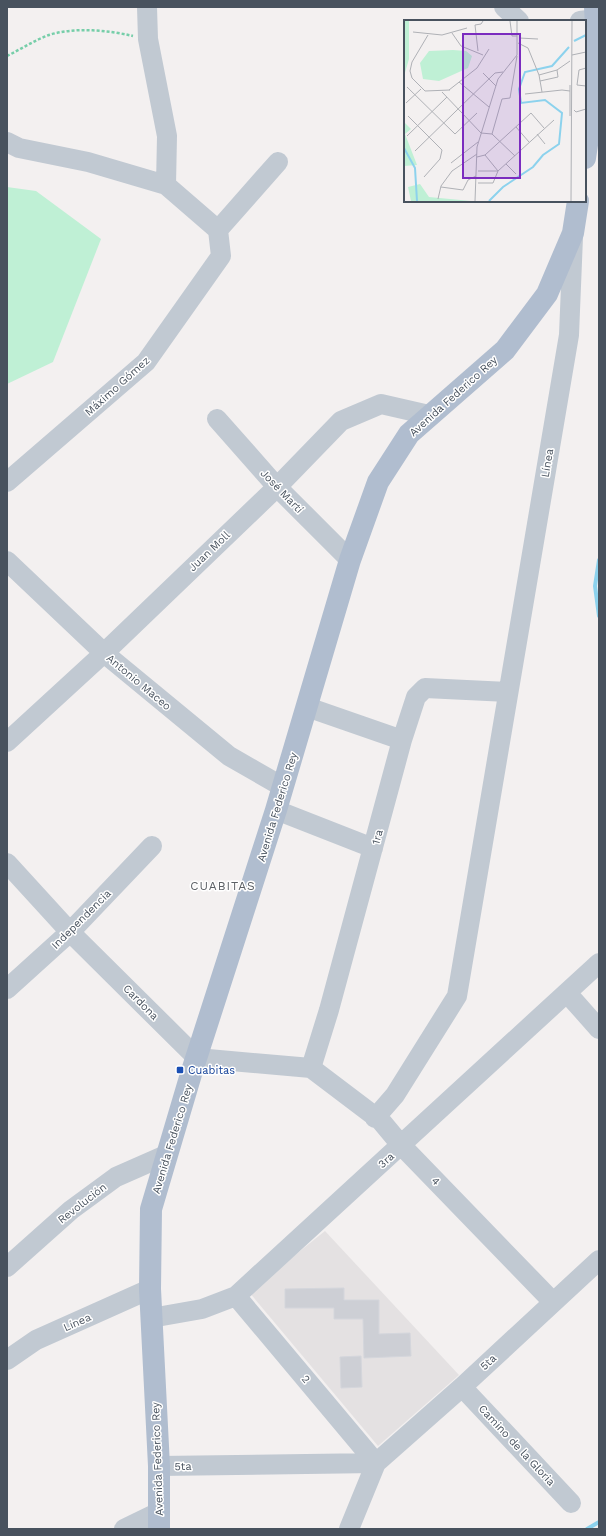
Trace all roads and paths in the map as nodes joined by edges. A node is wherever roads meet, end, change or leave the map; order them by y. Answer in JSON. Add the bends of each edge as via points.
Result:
{"nodes":[{"id":1,"x":147,"y":7,"type":"edge"},
{"id":2,"x":504,"y":7,"type":"edge"},
{"id":3,"x":522,"y":7,"type":"edge"},
{"id":4,"x":518,"y":20,"type":"edge"},
{"id":5,"x":524,"y":20,"type":"edge"},
{"id":6,"x":595,"y":30,"type":"edge"},
{"id":7,"x":148,"y":39,"type":"junction"},
{"id":8,"x":7,"y":56,"type":"edge"},
{"id":9,"x":596,"y":98,"type":"edge"},
{"id":10,"x":7,"y":142,"type":"edge"},
{"id":11,"x":586,"y":152,"type":"edge"},
{"id":12,"x":278,"y":162,"type":"dead end"},
{"id":13,"x":166,"y":185,"type":"junction"},
{"id":14,"x":578,"y":202,"type":"edge"},
{"id":15,"x":218,"y":230,"type":"junction"},
{"id":16,"x":573,"y":233,"type":"junction"},
{"id":17,"x":430,"y":415,"type":"junction"},
{"id":18,"x":217,"y":419,"type":"dead end"},
{"id":19,"x":7,"y":482,"type":"edge"},
{"id":20,"x":277,"y":487,"type":"junction"},
{"id":21,"x":350,"y":560,"type":"junction"},
{"id":22,"x":7,"y":561,"type":"edge"},
{"id":23,"x":104,"y":653,"type":"junction"},
{"id":24,"x":508,"y":692,"type":"junction"},
{"id":25,"x":307,"y":708,"type":"junction"},
{"id":26,"x":402,"y":740,"type":"junction"},
{"id":27,"x":7,"y":742,"type":"edge"},
{"id":28,"x":283,"y":787,"type":"junction"},
{"id":29,"x":276,"y":810,"type":"junction"},
{"id":30,"x":152,"y":846,"type":"dead end"},
{"id":31,"x":374,"y":848,"type":"junction"},
{"id":32,"x":7,"y":863,"type":"edge"},
{"id":33,"x":70,"y":932,"type":"junction"},
{"id":34,"x":599,"y":963,"type":"edge"},
{"id":35,"x":7,"y":989,"type":"edge"},
{"id":36,"x":567,"y":992,"type":"junction"},
{"id":37,"x":599,"y":1030,"type":"edge"},
{"id":38,"x":197,"y":1058,"type":"junction"},
{"id":39,"x":311,"y":1068,"type":"junction"},
{"id":40,"x":375,"y":1118,"type":"junction"},
{"id":41,"x":401,"y":1145,"type":"junction"},
{"id":42,"x":166,"y":1155,"type":"junction"},
{"id":43,"x":599,"y":1260,"type":"edge"},
{"id":44,"x":7,"y":1267,"type":"edge"},
{"id":45,"x":150,"y":1289,"type":"junction"},
{"id":46,"x":236,"y":1296,"type":"junction"},
{"id":47,"x":553,"y":1302,"type":"junction"},
{"id":48,"x":151,"y":1318,"type":"junction"},
{"id":49,"x":7,"y":1360,"type":"edge"},
{"id":50,"x":462,"y":1387,"type":"junction"},
{"id":51,"x":376,"y":1462,"type":"junction"},
{"id":52,"x":159,"y":1466,"type":"junction"},
{"id":53,"x":571,"y":1503,"type":"dead end"},
{"id":54,"x":159,"y":1520,"type":"edge"},
{"id":55,"x":124,"y":1529,"type":"edge"},
{"id":56,"x":349,"y":1529,"type":"edge"}],
"edges":[{"from":1,"to":7,"type":"street"},
{"from":2,"to":4,"type":"street"},
{"from":3,"to":5,"type":"street"},
{"from":6,"to":9,"type":"main road"},
{"from":7,"to":8,"type":"path","via":[[114,31],[70,31],[49,35]]},
{"from":7,"to":13,"type":"street","via":[[167,136]]},
{"from":9,"to":11,"type":"main road"},
{"from":10,"to":13,"type":"street","via":[[19,148],[88,162]]},
{"from":12,"to":15,"type":"street"},
{"from":13,"to":15,"type":"street"},
{"from":14,"to":16,"type":"main road","name":"Avenida Federico Rey"},
{"from":15,"to":19,"type":"street","name":"Máximo Gómez","via":[[221,256],[146,362]]},
{"from":16,"to":17,"type":"main road","name":"Avenida Federico Rey","via":[[547,294],[505,350]]},
{"from":16,"to":24,"type":"street","name":"Línea","via":[[569,335]]},
{"from":17,"to":20,"type":"street","name":"Juan Moll","via":[[381,404],[341,421]]},
{"from":17,"to":21,"type":"main road","name":"Avenida Federico Rey","via":[[409,434],[378,482]]},
{"from":18,"to":20,"type":"street","name":"José Martí"},
{"from":20,"to":21,"type":"street","name":"José Martí"},
{"from":20,"to":23,"type":"street","name":"Juan Moll"},
{"from":21,"to":25,"type":"main road","name":"Avenida Federico Rey"},
{"from":22,"to":23,"type":"street","name":"Antonio Maceo"},
{"from":23,"to":27,"type":"street","name":"Juan Moll"},
{"from":23,"to":28,"type":"street","name":"Antonio Maceo","via":[[228,756]]},
{"from":24,"to":26,"type":"street","name":"1ra","via":[[425,688],[416,697]]},
{"from":24,"to":40,"type":"street","name":"Línea","via":[[457,996],[395,1095]]},
{"from":25,"to":26,"type":"street"},
{"from":25,"to":28,"type":"main road","name":"Avenida Federico Rey"},
{"from":26,"to":31,"type":"street","name":"1ra"},
{"from":28,"to":29,"type":"main road","name":"Avenida Federico Rey"},
{"from":29,"to":31,"type":"street"},
{"from":29,"to":38,"type":"main road","name":"Avenida Federico Rey"},
{"from":30,"to":33,"type":"street","name":"Independencia"},
{"from":31,"to":39,"type":"street","name":"1ra"},
{"from":32,"to":33,"type":"street","name":"Cardona"},
{"from":33,"to":35,"type":"street","name":"Independencia"},
{"from":33,"to":38,"type":"street","name":"Cardona"},
{"from":34,"to":36,"type":"street","name":"3ra"},
{"from":36,"to":37,"type":"street"},
{"from":36,"to":41,"type":"street","name":"3ra"},
{"from":38,"to":39,"type":"street"},
{"from":38,"to":42,"type":"main road","name":"Avenida Federico Rey"},
{"from":39,"to":40,"type":"street","name":"4"},
{"from":40,"to":41,"type":"street","name":"4","via":[[381,1121]]},
{"from":41,"to":46,"type":"street","name":"3ra"},
{"from":41,"to":47,"type":"street","name":"4"},
{"from":42,"to":44,"type":"street","name":"Revolución","via":[[116,1177],[71,1210]]},
{"from":42,"to":45,"type":"main road","name":"Avenida Federico Rey","via":[[151,1209]]},
{"from":43,"to":47,"type":"street","name":"5ta"},
{"from":45,"to":48,"type":"main road","name":"Avenida Federico Rey"},
{"from":45,"to":49,"type":"street","name":"Línea","via":[[36,1340]]},
{"from":46,"to":48,"type":"street","name":"3ra","via":[[202,1309]]},
{"from":46,"to":51,"type":"street","name":"2"},
{"from":47,"to":50,"type":"street","name":"5ta"},
{"from":48,"to":52,"type":"main road","name":"Avenida Federico Rey"},
{"from":50,"to":51,"type":"street","name":"5ta"},
{"from":50,"to":53,"type":"street","name":"Camino de la Gloria"},
{"from":51,"to":52,"type":"street","name":"5ta"},
{"from":51,"to":56,"type":"street","name":"5ta"},
{"from":52,"to":54,"type":"main road","name":"Avenida Federico Rey"},
{"from":54,"to":55,"type":"street"}]}
